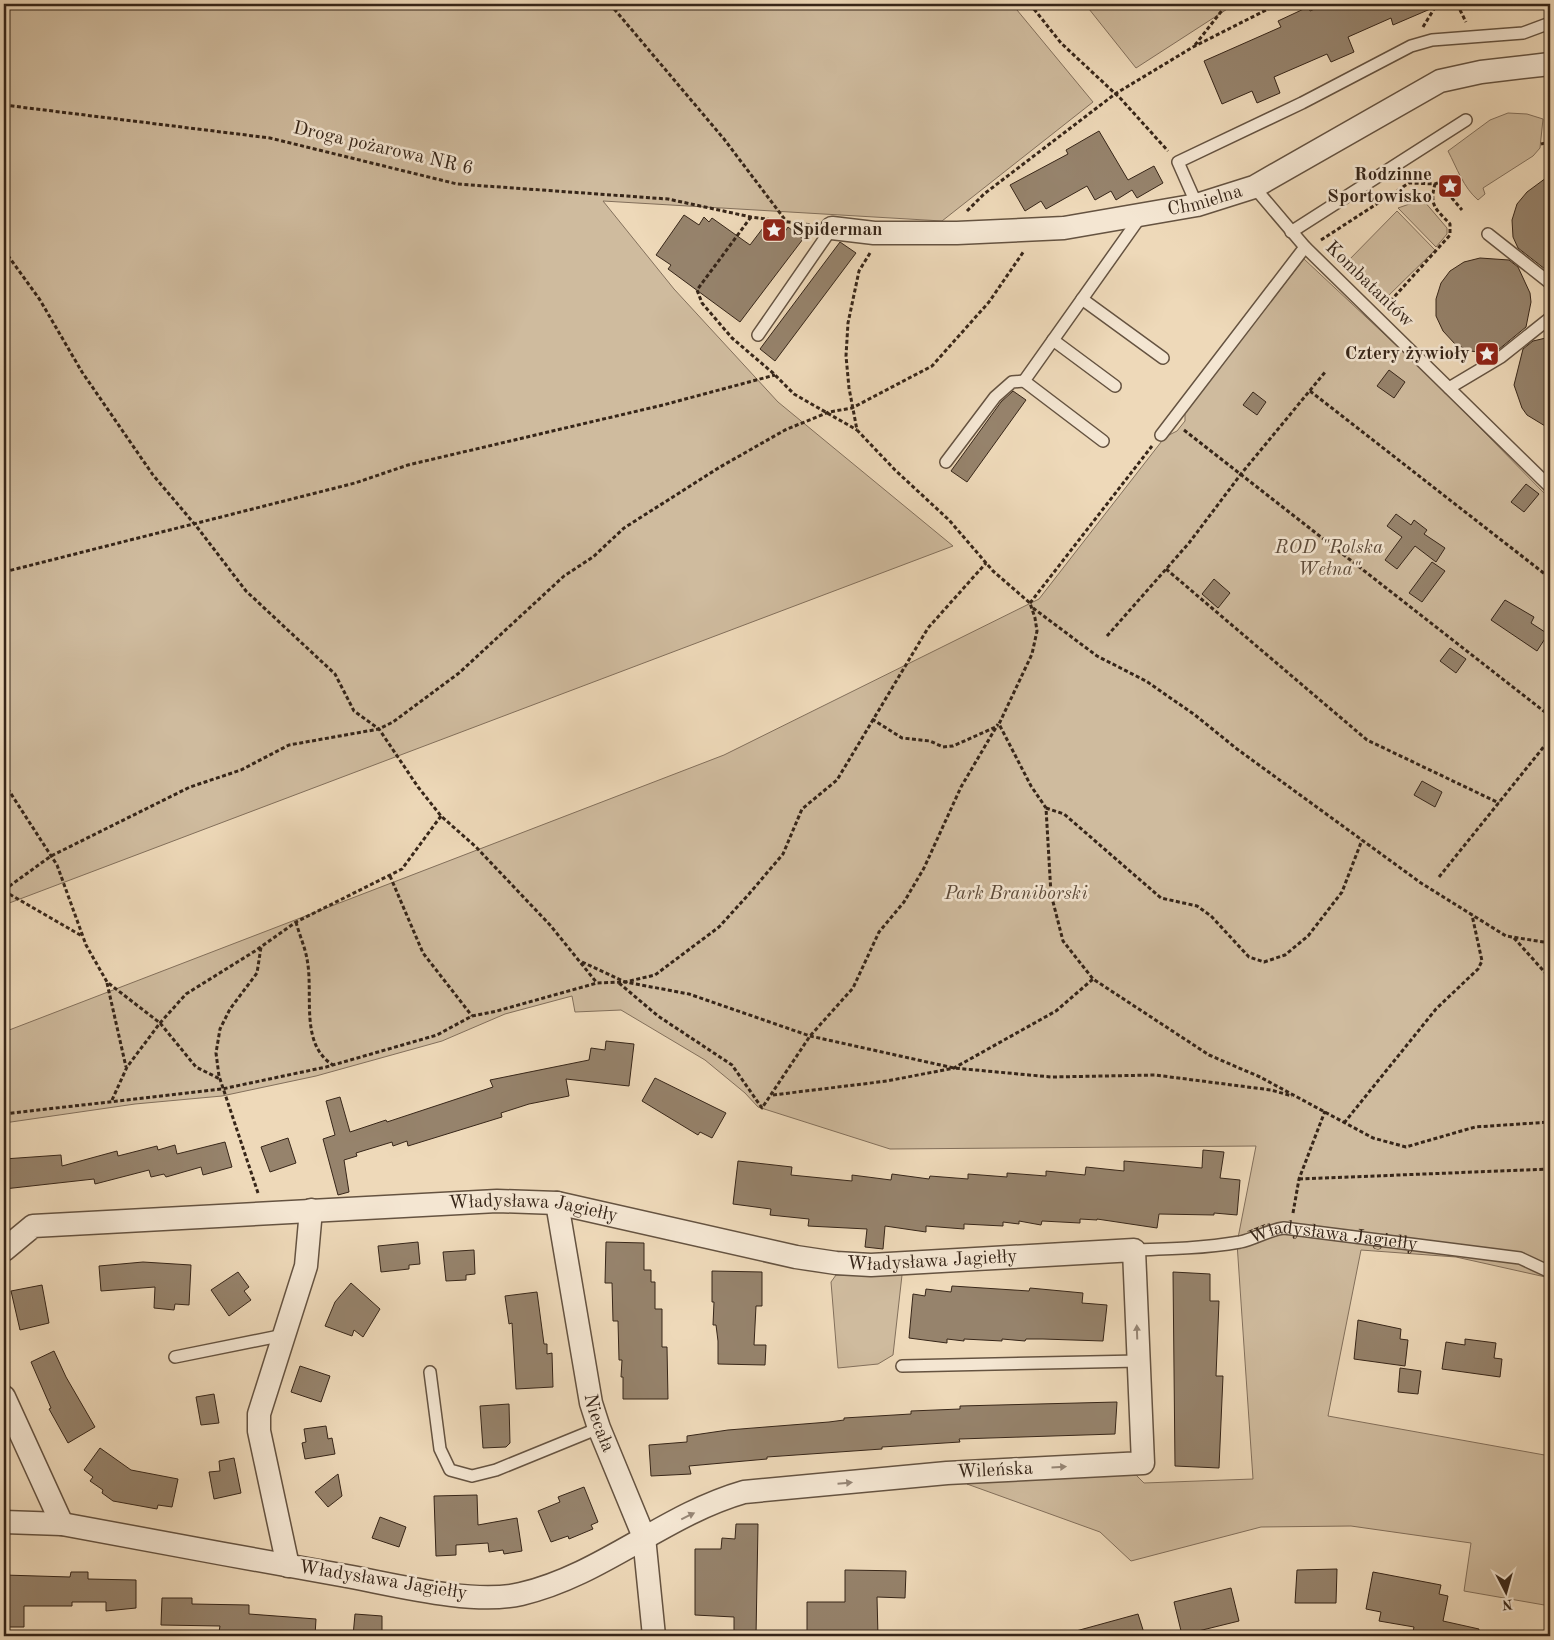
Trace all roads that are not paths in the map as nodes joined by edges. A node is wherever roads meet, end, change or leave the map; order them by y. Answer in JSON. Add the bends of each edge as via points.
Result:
{"nodes":[{"id":1,"x":1550,"y":23,"type":"edge"},
{"id":2,"x":1550,"y":64,"type":"edge"},
{"id":3,"x":1466,"y":120,"type":"dead end"},
{"id":4,"x":1254,"y":187,"type":"junction"},
{"id":5,"x":1197,"y":205,"type":"junction"},
{"id":6,"x":1141,"y":216,"type":"junction"},
{"id":7,"x":832,"y":228,"type":"joint"},
{"id":8,"x":1292,"y":232,"type":"junction"},
{"id":9,"x":1488,"y":234,"type":"dead end"},
{"id":10,"x":1305,"y":248,"type":"junction"},
{"id":11,"x":1550,"y":283,"type":"edge"},
{"id":12,"x":1082,"y":299,"type":"junction"},
{"id":13,"x":1550,"y":318,"type":"edge"},
{"id":14,"x":758,"y":335,"type":"dead end"},
{"id":15,"x":1053,"y":340,"type":"junction"},
{"id":16,"x":1163,"y":358,"type":"dead end"},
{"id":17,"x":1024,"y":381,"type":"junction"},
{"id":18,"x":1115,"y":386,"type":"dead end"},
{"id":19,"x":1449,"y":388,"type":"junction"},
{"id":20,"x":1161,"y":434,"type":"road end"},
{"id":21,"x":1103,"y":441,"type":"dead end"},
{"id":22,"x":946,"y":462,"type":"dead end"},
{"id":23,"x":1550,"y":487,"type":"edge"},
{"id":24,"x":556,"y":1203,"type":"junction"},
{"id":25,"x":311,"y":1210,"type":"junction"},
{"id":26,"x":33,"y":1226,"type":"junction"},
{"id":27,"x":4,"y":1228,"type":"edge"},
{"id":28,"x":4,"y":1250,"type":"edge"},
{"id":29,"x":1134,"y":1250,"type":"junction"},
{"id":30,"x":1550,"y":1272,"type":"edge"},
{"id":31,"x":284,"y":1335,"type":"junction"},
{"id":32,"x":175,"y":1358,"type":"dead end"},
{"id":33,"x":1139,"y":1361,"type":"junction"},
{"id":34,"x":902,"y":1366,"type":"dead end"},
{"id":35,"x":430,"y":1372,"type":"dead end"},
{"id":36,"x":4,"y":1397,"type":"edge"},
{"id":37,"x":599,"y":1428,"type":"junction"},
{"id":38,"x":4,"y":1522,"type":"edge"},
{"id":39,"x":62,"y":1524,"type":"junction"},
{"id":40,"x":644,"y":1537,"type":"junction"},
{"id":41,"x":288,"y":1566,"type":"junction"},
{"id":42,"x":654,"y":1636,"type":"edge"}],
"edges":[{"from":1,"to":5,"type":"lane","via":[[1523,33],[1432,40],[1411,46],[1178,162]]},
{"from":2,"to":4,"type":"street","name":"Chmielna","via":[[1440,81]]},
{"from":3,"to":8,"type":"lane"},
{"from":4,"to":5,"type":"street","name":"Chmielna"},
{"from":4,"to":8,"type":"lane","name":"Kombatantów"},
{"from":5,"to":6,"type":"street","name":"Chmielna"},
{"from":6,"to":7,"type":"street","name":"Chmielna","via":[[1038,230],[874,233]]},
{"from":6,"to":12,"type":"lane"},
{"from":7,"to":14,"type":"lane"},
{"from":8,"to":10,"type":"lane","name":"Kombatantów"},
{"from":9,"to":11,"type":"lane"},
{"from":10,"to":19,"type":"lane","name":"Kombatantów"},
{"from":10,"to":20,"type":"lane"},
{"from":12,"to":15,"type":"lane"},
{"from":12,"to":16,"type":"lane"},
{"from":13,"to":19,"type":"lane","via":[[1501,357]]},
{"from":15,"to":17,"type":"lane"},
{"from":15,"to":18,"type":"lane"},
{"from":17,"to":21,"type":"lane"},
{"from":17,"to":22,"type":"lane","via":[[1012,382],[995,397]]},
{"from":19,"to":23,"type":"lane","name":"Kombatantów"},
{"from":24,"to":25,"type":"street","name":"Władysława Jagiełły","via":[[497,1201]]},
{"from":24,"to":29,"type":"street","name":"Władysława Jagiełły","via":[[796,1257],[836,1263],[870,1265]]},
{"from":24,"to":37,"type":"street","name":"Niecała","via":[[591,1403]]},
{"from":25,"to":26,"type":"street","name":"Władysława Jagiełły"},
{"from":25,"to":31,"type":"street","name":"Władysława Jagiełły","via":[[306,1266]]},
{"from":26,"to":27,"type":"street","name":"Władysława Jagiełły"},
{"from":26,"to":28,"type":"street"},
{"from":29,"to":30,"type":"lane","name":"Władysława Jagiełły","via":[[1207,1248],[1243,1241],[1273,1229],[1290,1228],[1520,1258]]},
{"from":33,"to":29,"type":"street","name":"Wileńska","one_way":true},
{"from":31,"to":32,"type":"lane"},
{"from":31,"to":41,"type":"street","name":"Władysława Jagiełły","via":[[259,1414],[258,1431]]},
{"from":33,"to":34,"type":"lane"},
{"from":40,"to":33,"type":"street","name":"Wileńska","one_way":true,"via":[[724,1498],[744,1492],[947,1473],[1143,1463]]},
{"from":35,"to":37,"type":"lane","via":[[440,1449],[450,1470],[472,1476],[496,1470]]},
{"from":36,"to":39,"type":"street"},
{"from":37,"to":40,"type":"street","name":"Niecała"},
{"from":38,"to":39,"type":"street","name":"Władysława Jagiełły"},
{"from":39,"to":41,"type":"street","name":"Władysława Jagiełły"},
{"from":40,"to":41,"type":"street","name":"Władysława Jagiełły","via":[[596,1566],[550,1586],[518,1595],[446,1594]]},
{"from":40,"to":42,"type":"street","name":"Niecała"}]}
